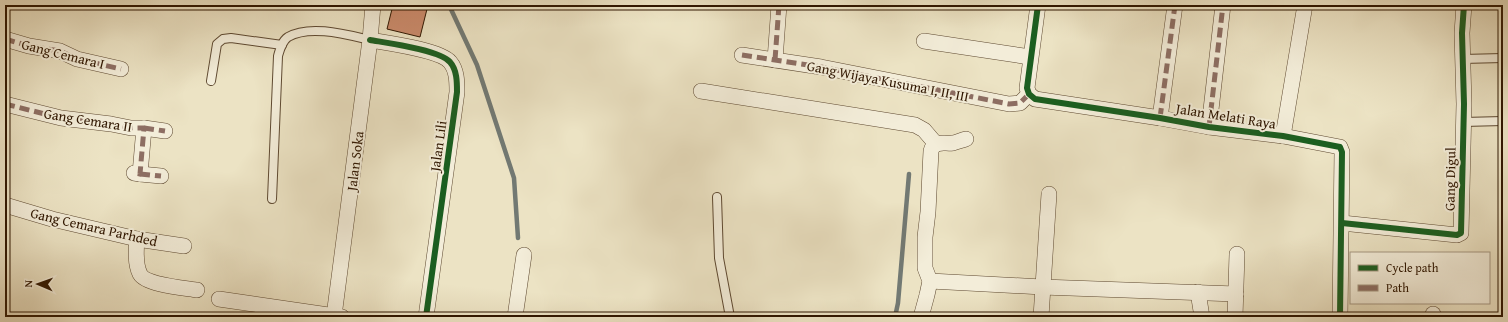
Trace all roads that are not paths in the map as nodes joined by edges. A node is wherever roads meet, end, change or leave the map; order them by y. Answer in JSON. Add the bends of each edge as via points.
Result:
{"nodes":[{"id":1,"x":372,"y":5,"type":"edge"},
{"id":2,"x":779,"y":5,"type":"edge"},
{"id":3,"x":1038,"y":5,"type":"edge"},
{"id":4,"x":1175,"y":5,"type":"edge"},
{"id":5,"x":1223,"y":5,"type":"edge"},
{"id":6,"x":1304,"y":5,"type":"edge"},
{"id":7,"x":1464,"y":5,"type":"edge"},
{"id":8,"x":5,"y":39,"type":"edge"},
{"id":9,"x":370,"y":40,"type":"junction"},
{"id":10,"x":924,"y":41,"type":"dead end"},
{"id":11,"x":282,"y":45,"type":"junction"},
{"id":12,"x":742,"y":55,"type":"dead end"},
{"id":13,"x":1030,"y":57,"type":"junction"},
{"id":14,"x":1462,"y":58,"type":"junction"},
{"id":15,"x":1503,"y":58,"type":"edge"},
{"id":16,"x":775,"y":60,"type":"junction"},
{"id":17,"x":121,"y":69,"type":"dead end"},
{"id":18,"x":211,"y":81,"type":"dead end"},
{"id":19,"x":701,"y":91,"type":"dead end"},
{"id":20,"x":1029,"y":94,"type":"junction"},
{"id":21,"x":5,"y":104,"type":"edge"},
{"id":22,"x":1160,"y":118,"type":"junction"},
{"id":23,"x":1503,"y":121,"type":"edge"},
{"id":24,"x":1463,"y":122,"type":"junction"},
{"id":25,"x":1209,"y":126,"type":"junction"},
{"id":26,"x":144,"y":128,"type":"junction"},
{"id":27,"x":165,"y":131,"type":"dead end"},
{"id":28,"x":1283,"y":136,"type":"junction"},
{"id":29,"x":966,"y":139,"type":"dead end"},
{"id":30,"x":936,"y":144,"type":"junction"},
{"id":31,"x":161,"y":176,"type":"dead end"},
{"id":32,"x":1049,"y":194,"type":"dead end"},
{"id":33,"x":718,"y":197,"type":"dead end"},
{"id":34,"x":272,"y":199,"type":"dead end"},
{"id":35,"x":5,"y":205,"type":"edge"},
{"id":36,"x":1342,"y":223,"type":"junction"},
{"id":37,"x":137,"y":239,"type":"junction"},
{"id":38,"x":184,"y":246,"type":"dead end"},
{"id":39,"x":1237,"y":254,"type":"dead end"},
{"id":40,"x":524,"y":255,"type":"dead end"},
{"id":41,"x":930,"y":281,"type":"junction"},
{"id":42,"x":1042,"y":287,"type":"junction"},
{"id":43,"x":197,"y":290,"type":"dead end"},
{"id":44,"x":1198,"y":292,"type":"junction"},
{"id":45,"x":1236,"y":294,"type":"junction"},
{"id":46,"x":219,"y":299,"type":"dead end"},
{"id":47,"x":338,"y":316,"type":"edge"},
{"id":48,"x":426,"y":317,"type":"edge"},
{"id":49,"x":515,"y":317,"type":"edge"},
{"id":50,"x":730,"y":317,"type":"edge"},
{"id":51,"x":921,"y":317,"type":"edge"},
{"id":52,"x":1042,"y":317,"type":"edge"},
{"id":53,"x":1202,"y":317,"type":"edge"},
{"id":54,"x":1235,"y":317,"type":"edge"},
{"id":55,"x":1340,"y":317,"type":"edge"}],
"edges":[{"from":1,"to":9,"type":"street","name":"Jalan Soka"},
{"from":2,"to":16,"type":"street"},
{"from":3,"to":13,"type":"street"},
{"from":4,"to":22,"type":"street"},
{"from":5,"to":25,"type":"street"},
{"from":6,"to":28,"type":"street"},
{"from":7,"to":14,"type":"street","name":"Gang Digul"},
{"from":8,"to":17,"type":"street","name":"Gang Cemara I","via":[[60,51],[77,60]]},
{"from":9,"to":11,"type":"lane","via":[[337,32],[311,32],[288,38]]},
{"from":9,"to":47,"type":"street","name":"Jalan Soka"},
{"from":9,"to":48,"type":"street","name":"Jalan Lili","via":[[417,48],[444,58],[450,61],[457,78]]},
{"from":10,"to":13,"type":"street"},
{"from":11,"to":18,"type":"lane","via":[[223,39],[218,44]]},
{"from":11,"to":34,"type":"lane","via":[[278,56]]},
{"from":12,"to":16,"type":"street","name":"Gang Wijaya Kusuma I, II, III"},
{"from":13,"to":20,"type":"street","via":[[1027,88]]},
{"from":14,"to":15,"type":"lane"},
{"from":14,"to":24,"type":"street","name":"Gang Digul"},
{"from":16,"to":20,"type":"street","name":"Gang Wijaya Kusuma I, II, III","via":[[1009,104],[1020,103]]},
{"from":19,"to":30,"type":"street","via":[[915,124]]},
{"from":20,"to":22,"type":"street","name":"Jalan Melati Raya","via":[[1035,99]]},
{"from":21,"to":26,"type":"street","name":"Gang Cemara II","via":[[61,118]]},
{"from":22,"to":25,"type":"street","name":"Jalan Melati Raya"},
{"from":23,"to":24,"type":"lane"},
{"from":24,"to":36,"type":"street","name":"Gang Digul","via":[[1461,233],[1430,233]]},
{"from":25,"to":28,"type":"street","name":"Jalan Melati Raya"},
{"from":26,"to":27,"type":"street"},
{"from":26,"to":31,"type":"street","name":"Gang Cemara II","via":[[137,174]]},
{"from":28,"to":36,"type":"street","name":"Jalan Melati Raya","via":[[1340,147]]},
{"from":29,"to":30,"type":"street"},
{"from":30,"to":41,"type":"street","via":[[931,151],[925,237],[925,268]]},
{"from":32,"to":42,"type":"street"},
{"from":33,"to":50,"type":"lane","via":[[719,258]]},
{"from":35,"to":37,"type":"street","name":"Gang Cemara Parhded"},
{"from":36,"to":55,"type":"street","name":"Jalan Melati Raya"},
{"from":37,"to":38,"type":"street","name":"Gang Cemara Parhded"},
{"from":37,"to":43,"type":"street","via":[[138,267],[144,279]]},
{"from":39,"to":45,"type":"street"},
{"from":40,"to":49,"type":"street"},
{"from":41,"to":42,"type":"street"},
{"from":41,"to":51,"type":"street"},
{"from":42,"to":44,"type":"street"},
{"from":42,"to":52,"type":"street"},
{"from":44,"to":45,"type":"street"},
{"from":44,"to":53,"type":"street"},
{"from":45,"to":54,"type":"street"},
{"from":46,"to":47,"type":"street","name":"Jalan Soka"}]}
